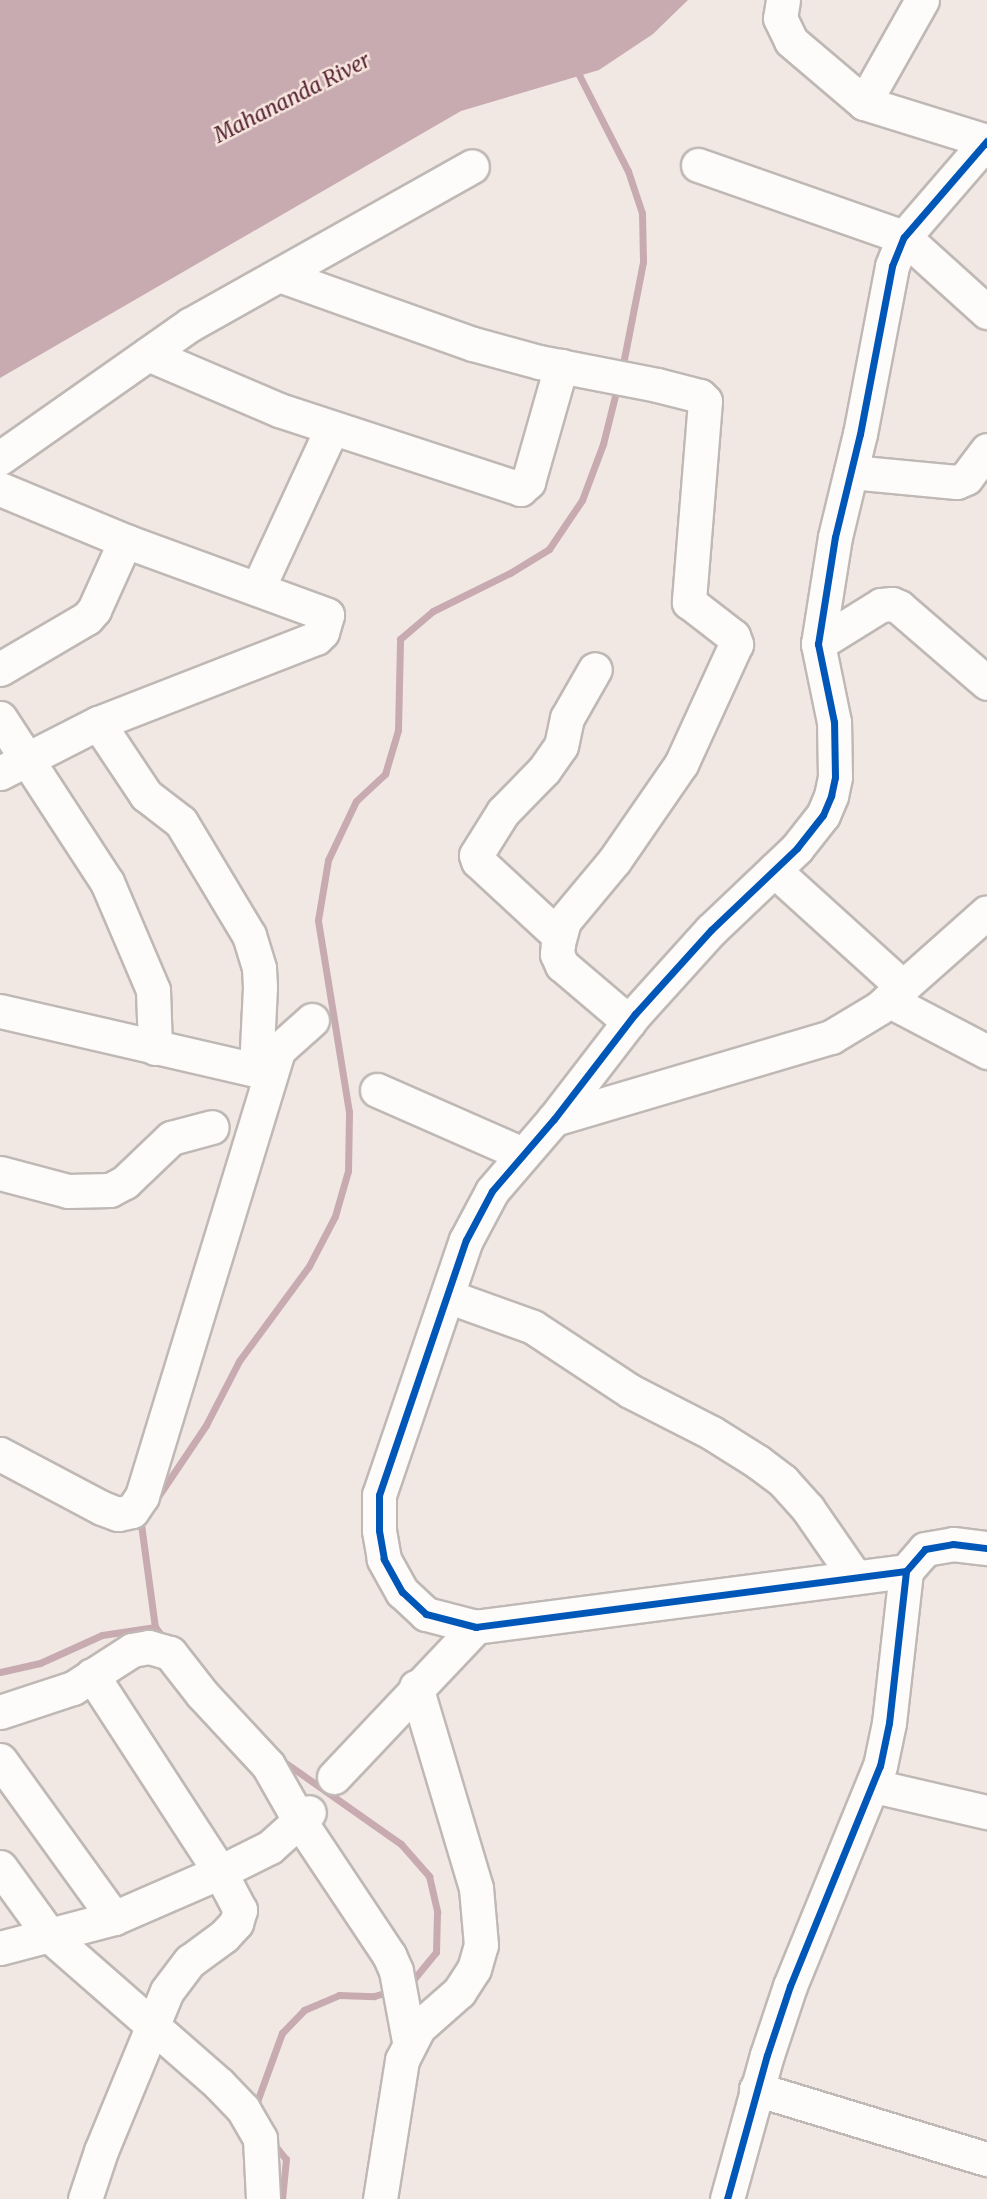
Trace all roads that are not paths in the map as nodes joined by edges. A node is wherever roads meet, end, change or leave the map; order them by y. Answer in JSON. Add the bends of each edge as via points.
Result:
{"nodes":[{"id":1,"x":783,"y":0,"type":"edge"},
{"id":2,"x":922,"y":0,"type":"edge"},
{"id":3,"x":864,"y":103,"type":"junction"},
{"id":4,"x":987,"y":141,"type":"edge"},
{"id":5,"x":698,"y":165,"type":"dead end"},
{"id":6,"x":472,"y":166,"type":"dead end"},
{"id":7,"x":904,"y":237,"type":"junction"},
{"id":8,"x":279,"y":275,"type":"junction"},
{"id":9,"x":987,"y":312,"type":"edge"},
{"id":10,"x":148,"y":354,"type":"junction"},
{"id":11,"x":561,"y":366,"type":"junction"},
{"id":12,"x":332,"y":428,"type":"junction"},
{"id":13,"x":987,"y":450,"type":"edge"},
{"id":14,"x":0,"y":458,"type":"edge"},
{"id":15,"x":851,"y":472,"type":"junction"},
{"id":16,"x":0,"y":489,"type":"edge"},
{"id":17,"x":125,"y":541,"type":"junction"},
{"id":18,"x":258,"y":588,"type":"junction"},
{"id":19,"x":818,"y":644,"type":"junction"},
{"id":20,"x":0,"y":669,"type":"edge"},
{"id":21,"x":595,"y":669,"type":"dead end"},
{"id":22,"x":987,"y":682,"type":"edge"},
{"id":23,"x":0,"y":718,"type":"edge"},
{"id":24,"x":98,"y":723,"type":"junction"},
{"id":25,"x":14,"y":766,"type":"edge"},
{"id":26,"x":774,"y":870,"type":"junction"},
{"id":27,"x":987,"y":912,"type":"edge"},
{"id":28,"x":559,"y":936,"type":"junction"},
{"id":29,"x":896,"y":994,"type":"junction"},
{"id":30,"x":0,"y":1011,"type":"edge"},
{"id":31,"x":312,"y":1020,"type":"dead end"},
{"id":32,"x":629,"y":1022,"type":"junction"},
{"id":33,"x":155,"y":1048,"type":"junction"},
{"id":34,"x":987,"y":1052,"type":"edge"},
{"id":35,"x":267,"y":1060,"type":"junction"},
{"id":36,"x":377,"y":1090,"type":"dead end"},
{"id":37,"x":554,"y":1119,"type":"junction"},
{"id":38,"x":212,"y":1127,"type":"dead end"},
{"id":39,"x":523,"y":1154,"type":"junction"},
{"id":40,"x":0,"y":1173,"type":"edge"},
{"id":41,"x":447,"y":1296,"type":"junction"},
{"id":42,"x":0,"y":1454,"type":"edge"},
{"id":43,"x":987,"y":1548,"type":"edge"},
{"id":44,"x":906,"y":1571,"type":"junction"},
{"id":45,"x":855,"y":1577,"type":"junction"},
{"id":46,"x":476,"y":1627,"type":"junction"},
{"id":47,"x":92,"y":1675,"type":"junction"},
{"id":48,"x":416,"y":1687,"type":"junction"},
{"id":49,"x":0,"y":1712,"type":"edge"},
{"id":50,"x":0,"y":1760,"type":"edge"},
{"id":51,"x":334,"y":1777,"type":"dead end"},
{"id":52,"x":874,"y":1786,"type":"junction"},
{"id":53,"x":987,"y":1812,"type":"edge"},
{"id":54,"x":305,"y":1818,"type":"junction"},
{"id":55,"x":0,"y":1867,"type":"edge"},
{"id":56,"x":220,"y":1872,"type":"junction"},
{"id":57,"x":114,"y":1918,"type":"junction"},
{"id":58,"x":50,"y":1936,"type":"junction"},
{"id":59,"x":0,"y":1948,"type":"edge"},
{"id":60,"x":153,"y":2025,"type":"junction"},
{"id":61,"x":409,"y":2041,"type":"junction"},
{"id":62,"x":756,"y":2090,"type":"junction"},
{"id":63,"x":987,"y":2159,"type":"edge"},
{"id":64,"x":85,"y":2199,"type":"edge"},
{"id":65,"x":263,"y":2199,"type":"edge"},
{"id":66,"x":380,"y":2199,"type":"edge"},
{"id":67,"x":727,"y":2199,"type":"edge"}],
"edges":[{"from":1,"to":3,"type":"street","via":[[780,18],[791,41]]},
{"from":2,"to":3,"type":"street"},
{"from":3,"to":4,"type":"street"},
{"from":4,"to":7,"type":"street"},
{"from":5,"to":7,"type":"street"},
{"from":6,"to":8,"type":"street"},
{"from":7,"to":9,"type":"street"},
{"from":7,"to":15,"type":"street","via":[[892,266]]},
{"from":8,"to":10,"type":"street"},
{"from":8,"to":11,"type":"street","via":[[473,344]]},
{"from":10,"to":12,"type":"street"},
{"from":10,"to":14,"type":"street"},
{"from":11,"to":12,"type":"street","via":[[523,489]]},
{"from":11,"to":28,"type":"street","via":[[657,385],[705,401],[688,602],[733,636],[736,644],[677,771],[614,861],[564,921]]},
{"from":12,"to":18,"type":"street"},
{"from":13,"to":15,"type":"street","via":[[966,478],[957,482]]},
{"from":15,"to":19,"type":"street"},
{"from":16,"to":17,"type":"street"},
{"from":17,"to":18,"type":"street"},
{"from":17,"to":20,"type":"street","via":[[87,618]]},
{"from":18,"to":24,"type":"street","via":[[325,612],[320,635]]},
{"from":19,"to":22,"type":"street","via":[[881,605],[892,604]]},
{"from":19,"to":26,"type":"street","via":[[834,722],[835,777],[831,796],[816,823]]},
{"from":21,"to":28,"type":"street","via":[[567,718],[561,746],[503,812],[476,855],[478,862]]},
{"from":23,"to":25,"type":"street"},
{"from":24,"to":25,"type":"street"},
{"from":24,"to":35,"type":"street","via":[[146,795],[181,822],[249,935],[259,968]]},
{"from":25,"to":33,"type":"street","via":[[103,875],[153,990]]},
{"from":26,"to":29,"type":"street"},
{"from":26,"to":32,"type":"street","via":[[711,930]]},
{"from":27,"to":29,"type":"street"},
{"from":28,"to":32,"type":"street","via":[[559,961]]},
{"from":29,"to":34,"type":"street"},
{"from":29,"to":37,"type":"street","via":[[831,1037]]},
{"from":30,"to":33,"type":"street"},
{"from":31,"to":35,"type":"street"},
{"from":32,"to":37,"type":"street"},
{"from":33,"to":35,"type":"street"},
{"from":35,"to":42,"type":"street","via":[[142,1496],[132,1511],[118,1514],[102,1508]]},
{"from":36,"to":39,"type":"street"},
{"from":37,"to":39,"type":"street"},
{"from":38,"to":40,"type":"street","via":[[171,1138],[125,1182],[110,1190],[68,1191]]},
{"from":39,"to":41,"type":"street","via":[[480,1212]]},
{"from":41,"to":45,"type":"street","via":[[533,1327],[630,1391],[758,1462],[808,1509]]},
{"from":41,"to":46,"type":"street","via":[[379,1495],[379,1530],[384,1559],[402,1592],[426,1614]]},
{"from":43,"to":44,"type":"street","via":[[953,1544],[925,1549]]},
{"from":44,"to":45,"type":"street"},
{"from":44,"to":52,"type":"street","via":[[889,1723]]},
{"from":45,"to":46,"type":"street"},
{"from":46,"to":48,"type":"street"},
{"from":47,"to":49,"type":"street","via":[[58,1695]]},
{"from":47,"to":54,"type":"street","via":[[132,1650],[149,1647],[170,1653],[268,1765]]},
{"from":47,"to":56,"type":"street"},
{"from":48,"to":51,"type":"street"},
{"from":48,"to":61,"type":"street","via":[[476,1888],[481,1945],[474,1969],[459,1992]]},
{"from":50,"to":57,"type":"street"},
{"from":52,"to":53,"type":"street"},
{"from":52,"to":62,"type":"street","via":[[790,1986]]},
{"from":54,"to":56,"type":"street","via":[[270,1847]]},
{"from":54,"to":61,"type":"street","via":[[389,1955]]},
{"from":55,"to":58,"type":"street"},
{"from":56,"to":57,"type":"street"},
{"from":56,"to":60,"type":"street","via":[[240,1910],[236,1923],[177,1974]]},
{"from":57,"to":58,"type":"street"},
{"from":58,"to":59,"type":"street"},
{"from":58,"to":60,"type":"street"},
{"from":60,"to":64,"type":"street"},
{"from":60,"to":65,"type":"street","via":[[243,2109],[260,2139]]},
{"from":61,"to":66,"type":"street"},
{"from":62,"to":63,"type":"street"},
{"from":62,"to":67,"type":"street"}]}
